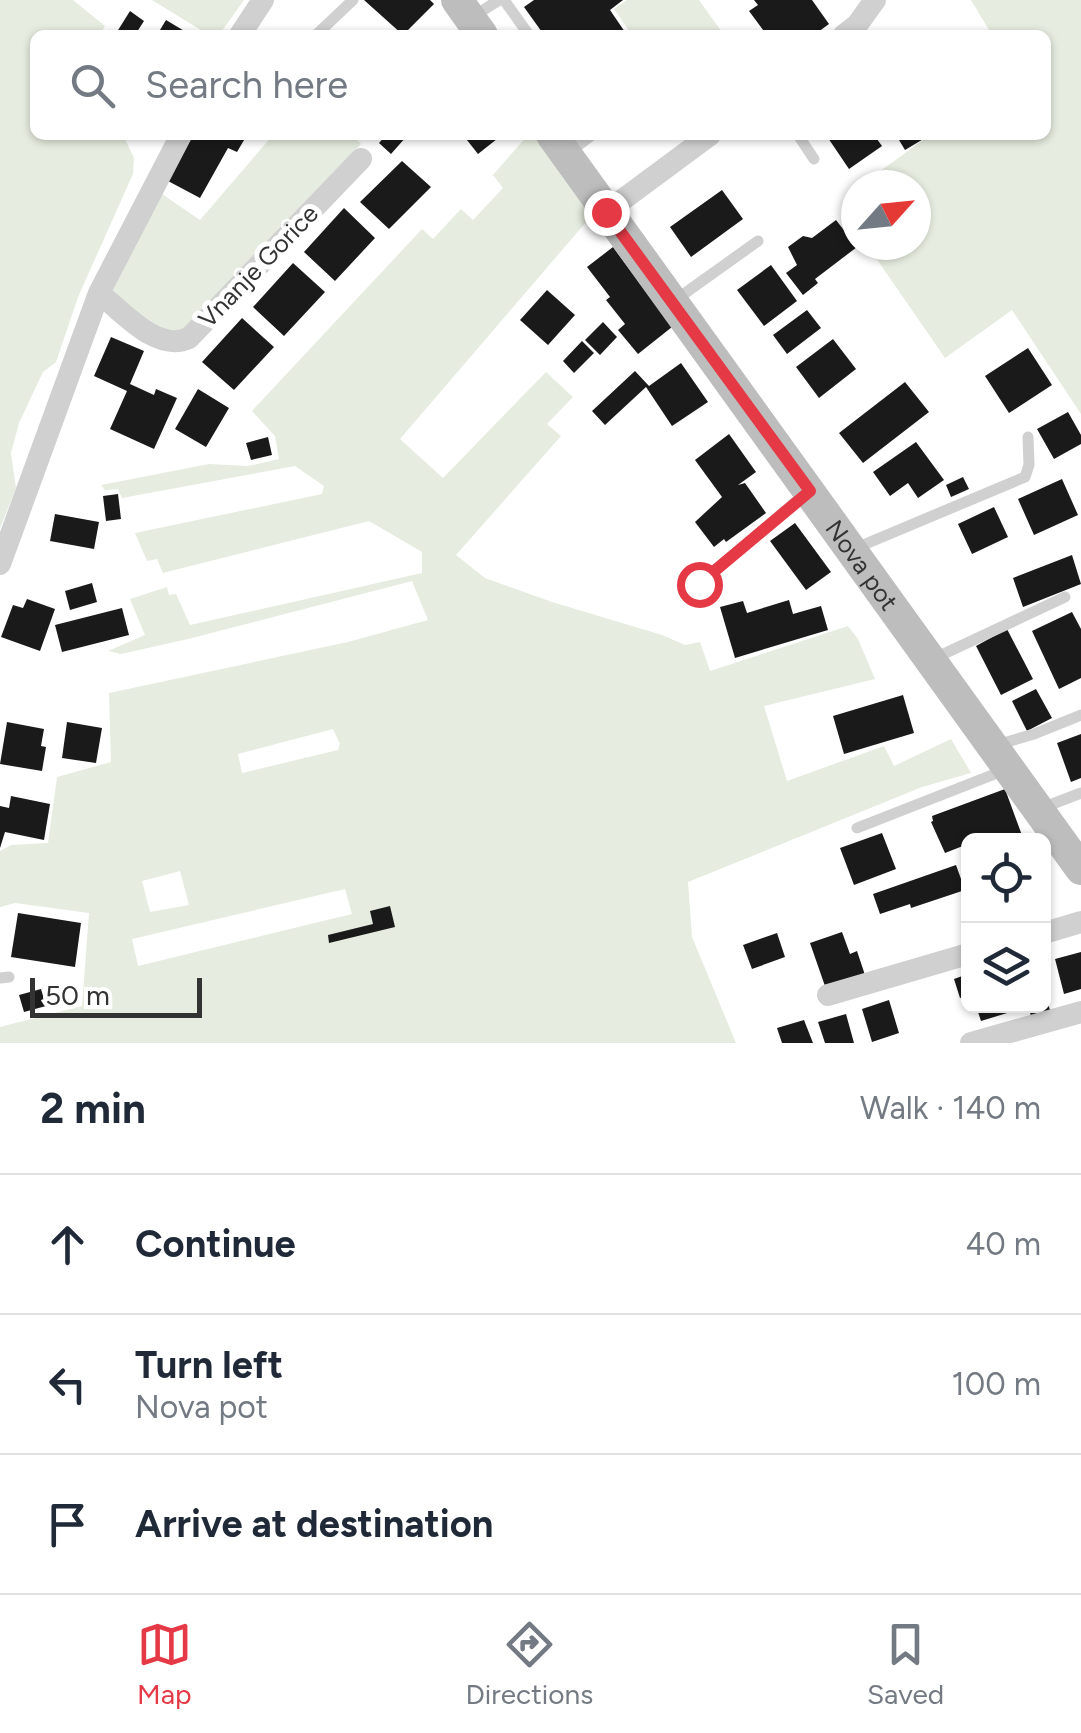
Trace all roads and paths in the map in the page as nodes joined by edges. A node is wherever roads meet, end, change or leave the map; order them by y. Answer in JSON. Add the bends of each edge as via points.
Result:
{"nodes":[{"id":1,"x":264,"y":0,"type":"edge"},
{"id":2,"x":353,"y":0,"type":"edge"},
{"id":3,"x":502,"y":0,"type":"edge"},
{"id":4,"x":875,"y":0,"type":"edge"},
{"id":5,"x":470,"y":18,"type":"edge"},
{"id":6,"x":243,"y":30,"type":"edge"},
{"id":7,"x":321,"y":30,"type":"edge"},
{"id":8,"x":525,"y":30,"type":"edge"},
{"id":9,"x":851,"y":30,"type":"edge"},
{"id":10,"x":178,"y":140,"type":"edge"},
{"id":11,"x":703,"y":140,"type":"edge"},
{"id":12,"x":801,"y":140,"type":"edge"},
{"id":13,"x":570,"y":141,"type":"edge"},
{"id":14,"x":361,"y":159,"type":"dead end"},
{"id":15,"x":814,"y":159,"type":"dead end"},
{"id":16,"x":606,"y":212,"type":"junction"},
{"id":17,"x":758,"y":240,"type":"dead end"},
{"id":18,"x":99,"y":293,"type":"junction"},
{"id":19,"x":674,"y":301,"type":"junction"},
{"id":20,"x":1028,"y":437,"type":"dead end"},
{"id":21,"x":810,"y":491,"type":"junction"},
{"id":22,"x":852,"y":550,"type":"junction"},
{"id":23,"x":0,"y":564,"type":"edge"},
{"id":24,"x":699,"y":584,"type":"dead end"},
{"id":25,"x":1065,"y":597,"type":"dead end"},
{"id":26,"x":931,"y":660,"type":"junction"},
{"id":27,"x":1081,"y":715,"type":"edge"},
{"id":28,"x":1001,"y":757,"type":"junction"},
{"id":29,"x":1081,"y":793,"type":"edge"},
{"id":30,"x":1038,"y":810,"type":"junction"},
{"id":31,"x":857,"y":828,"type":"dead end"},
{"id":32,"x":1052,"y":842,"type":"edge"},
{"id":33,"x":1081,"y":869,"type":"edge"},
{"id":34,"x":1081,"y":922,"type":"edge"},
{"id":35,"x":1051,"y":931,"type":"edge"},
{"id":36,"x":961,"y":956,"type":"edge"},
{"id":37,"x":828,"y":995,"type":"dead end"},
{"id":38,"x":1081,"y":1012,"type":"edge"},
{"id":39,"x":970,"y":1043,"type":"edge"}],
"edges":[{"from":1,"to":6,"type":"street"},
{"from":2,"to":7,"type":"lane"},
{"from":3,"to":5,"type":"lane"},
{"from":3,"to":8,"type":"lane"},
{"from":4,"to":9,"type":"street"},
{"from":10,"to":18,"type":"street"},
{"from":11,"to":16,"type":"street"},
{"from":12,"to":15,"type":"lane"},
{"from":13,"to":16,"type":"street","name":"Nova pot"},
{"from":14,"to":18,"type":"street","name":"Vnanje Gorice","via":[[189,338],[176,344],[160,340]]},
{"from":16,"to":19,"type":"street","name":"Nova pot"},
{"from":17,"to":19,"type":"lane"},
{"from":18,"to":23,"type":"street"},
{"from":19,"to":21,"type":"street","name":"Nova pot"},
{"from":20,"to":22,"type":"lane","via":[[1025,476]]},
{"from":21,"to":22,"type":"street","name":"Nova pot"},
{"from":21,"to":24,"type":"lane"},
{"from":22,"to":26,"type":"street","name":"Nova pot"},
{"from":25,"to":26,"type":"lane"},
{"from":26,"to":28,"type":"street","name":"Nova pot"},
{"from":27,"to":28,"type":"lane","via":[[1034,734]]},
{"from":28,"to":30,"type":"street","name":"Nova pot"},
{"from":28,"to":31,"type":"lane"},
{"from":29,"to":30,"type":"lane"},
{"from":30,"to":32,"type":"street","name":"Nova pot"},
{"from":32,"to":33,"type":"street","name":"Nova pot"},
{"from":34,"to":35,"type":"street"},
{"from":36,"to":37,"type":"street"},
{"from":38,"to":39,"type":"street"}]}
